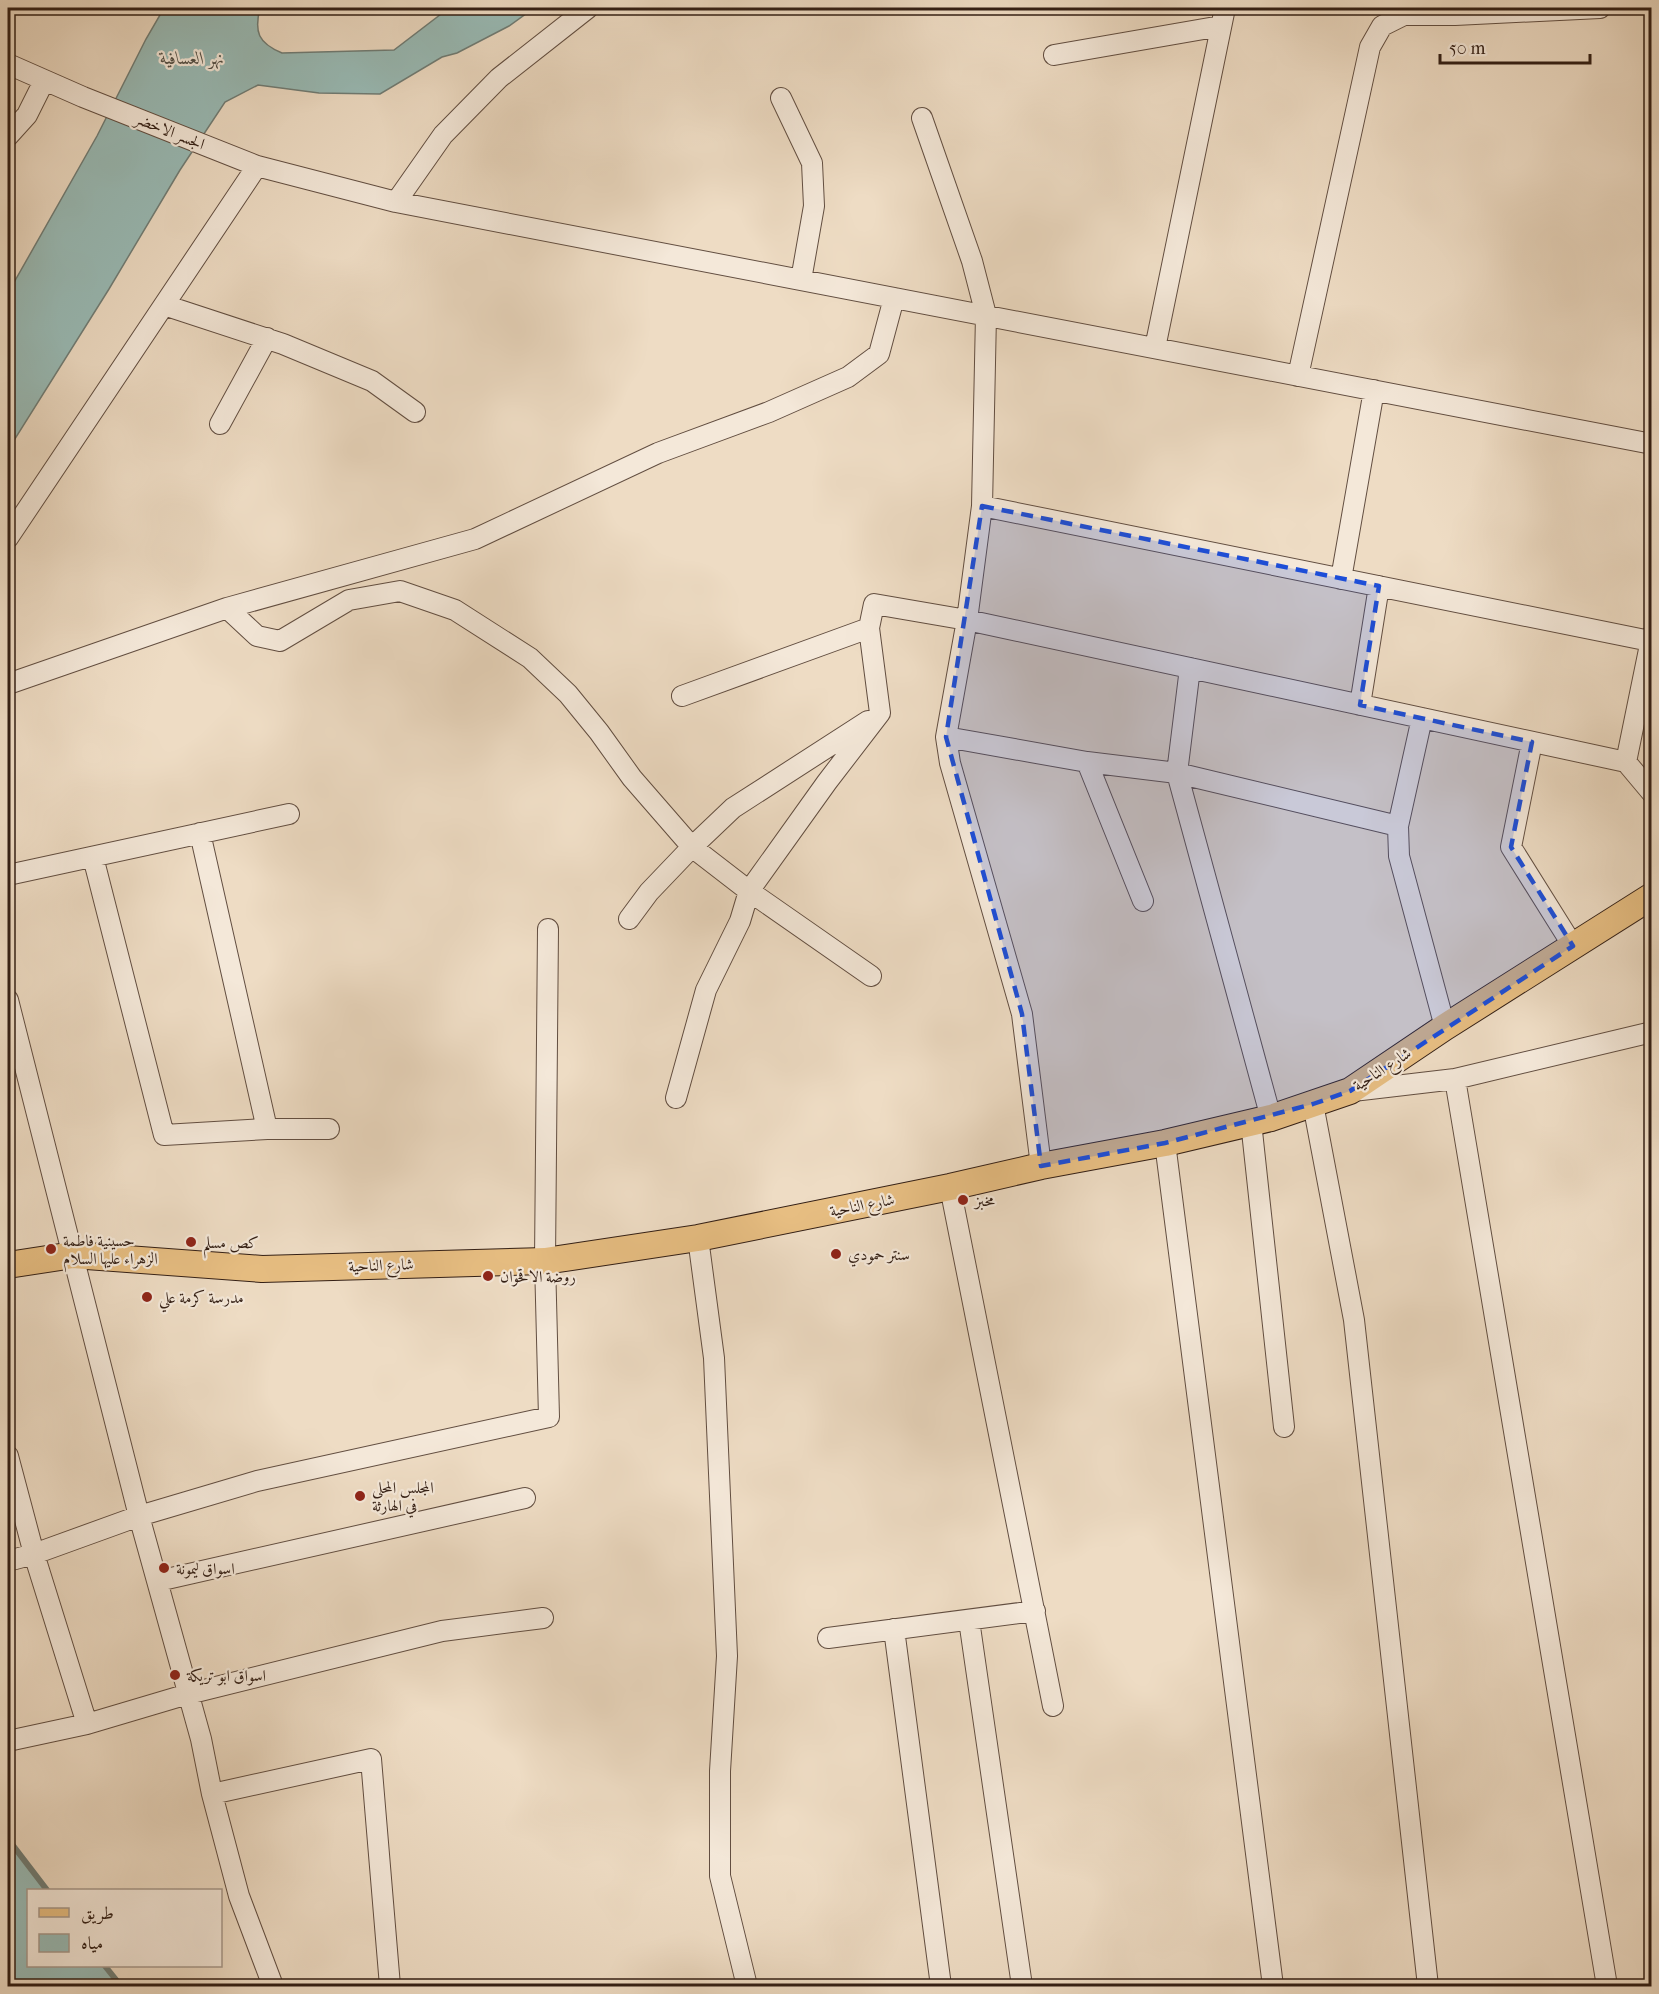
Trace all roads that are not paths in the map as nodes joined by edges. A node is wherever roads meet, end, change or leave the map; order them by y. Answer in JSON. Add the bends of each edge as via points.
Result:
{"nodes":[{"id":1,"x":588,"y":8,"type":"edge"},
{"id":2,"x":1600,"y":8,"type":"edge"},
{"id":3,"x":1223,"y":17,"type":"edge"},
{"id":4,"x":1054,"y":55,"type":"dead end"},
{"id":5,"x":8,"y":63,"type":"edge"},
{"id":6,"x":44,"y":81,"type":"junction"},
{"id":7,"x":781,"y":98,"type":"dead end"},
{"id":8,"x":922,"y":118,"type":"dead end"},
{"id":9,"x":8,"y":136,"type":"edge"},
{"id":10,"x":257,"y":166,"type":"junction"},
{"id":11,"x":396,"y":202,"type":"junction"},
{"id":12,"x":801,"y":280,"type":"junction"},
{"id":13,"x":894,"y":298,"type":"junction"},
{"id":14,"x":164,"y":305,"type":"junction"},
{"id":15,"x":986,"y":315,"type":"junction"},
{"id":16,"x":267,"y":338,"type":"junction"},
{"id":17,"x":1155,"y":348,"type":"junction"},
{"id":18,"x":1298,"y":376,"type":"junction"},
{"id":19,"x":1374,"y":390,"type":"junction"},
{"id":20,"x":415,"y":412,"type":"dead end"},
{"id":21,"x":220,"y":424,"type":"dead end"},
{"id":22,"x":1652,"y":444,"type":"edge"},
{"id":23,"x":982,"y":506,"type":"junction"},
{"id":24,"x":8,"y":538,"type":"edge"},
{"id":25,"x":1341,"y":579,"type":"junction"},
{"id":26,"x":1379,"y":586,"type":"junction"},
{"id":27,"x":226,"y":608,"type":"junction"},
{"id":28,"x":967,"y":621,"type":"junction"},
{"id":29,"x":869,"y":628,"type":"junction"},
{"id":30,"x":1651,"y":638,"type":"edge"},
{"id":31,"x":1190,"y":668,"type":"junction"},
{"id":32,"x":8,"y":684,"type":"edge"},
{"id":33,"x":682,"y":696,"type":"dead end"},
{"id":34,"x":1360,"y":705,"type":"junction"},
{"id":35,"x":880,"y":714,"type":"junction"},
{"id":36,"x":1422,"y":718,"type":"junction"},
{"id":37,"x":946,"y":737,"type":"junction"},
{"id":38,"x":1532,"y":742,"type":"junction"},
{"id":39,"x":1087,"y":762,"type":"junction"},
{"id":40,"x":1626,"y":762,"type":"junction"},
{"id":41,"x":1177,"y":773,"type":"junction"},
{"id":42,"x":1652,"y":793,"type":"edge"},
{"id":43,"x":289,"y":814,"type":"dead end"},
{"id":44,"x":1398,"y":826,"type":"junction"},
{"id":45,"x":200,"y":833,"type":"junction"},
{"id":46,"x":692,"y":847,"type":"junction"},
{"id":47,"x":93,"y":857,"type":"junction"},
{"id":48,"x":8,"y":875,"type":"edge"},
{"id":49,"x":748,"y":891,"type":"junction"},
{"id":50,"x":1652,"y":896,"type":"edge"},
{"id":51,"x":1143,"y":901,"type":"dead end"},
{"id":52,"x":629,"y":919,"type":"dead end"},
{"id":53,"x":548,"y":928,"type":"dead end"},
{"id":54,"x":1573,"y":946,"type":"junction"},
{"id":55,"x":871,"y":976,"type":"dead end"},
{"id":56,"x":8,"y":1000,"type":"edge"},
{"id":57,"x":1445,"y":1027,"type":"junction"},
{"id":58,"x":1652,"y":1032,"type":"edge"},
{"id":59,"x":1455,"y":1079,"type":"junction"},
{"id":60,"x":1350,"y":1091,"type":"junction"},
{"id":61,"x":676,"y":1098,"type":"dead end"},
{"id":62,"x":1313,"y":1104,"type":"junction"},
{"id":63,"x":1261,"y":1120,"type":"junction"},
{"id":64,"x":267,"y":1129,"type":"junction"},
{"id":65,"x":329,"y":1129,"type":"dead end"},
{"id":66,"x":1165,"y":1143,"type":"junction"},
{"id":67,"x":1041,"y":1166,"type":"junction"},
{"id":68,"x":950,"y":1187,"type":"junction"},
{"id":69,"x":698,"y":1238,"type":"junction"},
{"id":70,"x":73,"y":1255,"type":"junction"},
{"id":71,"x":545,"y":1261,"type":"junction"},
{"id":72,"x":8,"y":1265,"type":"edge"},
{"id":73,"x":1284,"y":1427,"type":"dead end"},
{"id":74,"x":8,"y":1456,"type":"edge"},
{"id":75,"x":525,"y":1498,"type":"dead end"},
{"id":76,"x":139,"y":1516,"type":"junction"},
{"id":77,"x":34,"y":1554,"type":"junction"},
{"id":78,"x":8,"y":1562,"type":"edge"},
{"id":79,"x":158,"y":1581,"type":"junction"},
{"id":80,"x":1035,"y":1611,"type":"junction"},
{"id":81,"x":543,"y":1618,"type":"dead end"},
{"id":82,"x":969,"y":1620,"type":"junction"},
{"id":83,"x":894,"y":1629,"type":"junction"},
{"id":84,"x":828,"y":1638,"type":"dead end"},
{"id":85,"x":188,"y":1694,"type":"junction"},
{"id":86,"x":1053,"y":1706,"type":"dead end"},
{"id":87,"x":87,"y":1724,"type":"junction"},
{"id":88,"x":8,"y":1741,"type":"edge"},
{"id":89,"x":212,"y":1794,"type":"junction"},
{"id":90,"x":273,"y":1986,"type":"edge"},
{"id":91,"x":390,"y":1986,"type":"edge"},
{"id":92,"x":747,"y":1986,"type":"edge"},
{"id":93,"x":941,"y":1986,"type":"edge"},
{"id":94,"x":1022,"y":1986,"type":"edge"},
{"id":95,"x":1273,"y":1986,"type":"edge"},
{"id":96,"x":1428,"y":1986,"type":"edge"},
{"id":97,"x":1607,"y":1986,"type":"edge"}],
"edges":[{"from":1,"to":11,"type":"street","via":[[498,78],[443,135]]},
{"from":2,"to":18,"type":"street","via":[[1404,15],[1382,26],[1370,47]]},
{"from":3,"to":4,"type":"street"},
{"from":3,"to":17,"type":"street"},
{"from":5,"to":6,"type":"street","name":"الجسر الاخضر"},
{"from":6,"to":9,"type":"street","via":[[27,116]]},
{"from":6,"to":10,"type":"street","name":"الجسر الاخضر"},
{"from":7,"to":12,"type":"street","via":[[812,163],[814,206]]},
{"from":8,"to":15,"type":"street","via":[[972,261]]},
{"from":10,"to":11,"type":"street","name":"الجسر الاخضر"},
{"from":10,"to":14,"type":"street"},
{"from":11,"to":12,"type":"street","name":"الجسر الاخضر"},
{"from":12,"to":13,"type":"street","name":"الجسر الاخضر"},
{"from":13,"to":15,"type":"street","name":"الجسر الاخضر"},
{"from":13,"to":27,"type":"street","via":[[879,354],[848,377],[769,412],[658,453],[475,539]]},
{"from":14,"to":16,"type":"street"},
{"from":14,"to":24,"type":"street"},
{"from":15,"to":17,"type":"street","name":"الجسر الاخضر"},
{"from":15,"to":23,"type":"street"},
{"from":16,"to":20,"type":"street","via":[[372,381]]},
{"from":16,"to":21,"type":"street"},
{"from":17,"to":18,"type":"street","name":"الجسر الاخضر"},
{"from":18,"to":19,"type":"street","name":"الجسر الاخضر"},
{"from":19,"to":22,"type":"street","name":"الجسر الاخضر"},
{"from":19,"to":25,"type":"street"},
{"from":23,"to":25,"type":"street"},
{"from":23,"to":28,"type":"street"},
{"from":25,"to":26,"type":"street"},
{"from":26,"to":30,"type":"street"},
{"from":26,"to":34,"type":"street"},
{"from":27,"to":32,"type":"street"},
{"from":27,"to":46,"type":"street","via":[[257,636],[280,641],[349,600],[399,591],[455,610],[530,658],[568,694],[632,778]]},
{"from":28,"to":29,"type":"street","via":[[874,604]]},
{"from":28,"to":31,"type":"street"},
{"from":28,"to":37,"type":"street"},
{"from":29,"to":33,"type":"street"},
{"from":29,"to":35,"type":"street"},
{"from":30,"to":40,"type":"street"},
{"from":31,"to":34,"type":"street"},
{"from":31,"to":41,"type":"street"},
{"from":34,"to":36,"type":"street"},
{"from":35,"to":46,"type":"street","via":[[733,808]]},
{"from":35,"to":49,"type":"street"},
{"from":36,"to":38,"type":"street"},
{"from":36,"to":44,"type":"street"},
{"from":37,"to":39,"type":"street"},
{"from":37,"to":67,"type":"street","via":[[950,763],[1022,1014]]},
{"from":38,"to":40,"type":"street"},
{"from":38,"to":54,"type":"street","via":[[1511,847]]},
{"from":39,"to":41,"type":"street"},
{"from":39,"to":51,"type":"street"},
{"from":40,"to":42,"type":"street"},
{"from":41,"to":44,"type":"street"},
{"from":41,"to":63,"type":"street"},
{"from":43,"to":45,"type":"street"},
{"from":44,"to":57,"type":"street","via":[[1399,856]]},
{"from":45,"to":47,"type":"street"},
{"from":45,"to":64,"type":"street"},
{"from":46,"to":49,"type":"street"},
{"from":46,"to":52,"type":"street"},
{"from":47,"to":48,"type":"street"},
{"from":47,"to":64,"type":"street","via":[[164,1135]]},
{"from":49,"to":55,"type":"street"},
{"from":49,"to":61,"type":"street","via":[[740,921],[706,990]]},
{"from":50,"to":54,"type":"main road","name":"شارع الناحية"},
{"from":53,"to":71,"type":"street"},
{"from":54,"to":57,"type":"main road","name":"شارع الناحية"},
{"from":56,"to":70,"type":"street"},
{"from":57,"to":60,"type":"main road","name":"شارع الناحية"},
{"from":58,"to":59,"type":"street"},
{"from":59,"to":60,"type":"street"},
{"from":59,"to":97,"type":"street"},
{"from":60,"to":62,"type":"main road","name":"شارع الناحية"},
{"from":62,"to":63,"type":"main road","name":"شارع الناحية"},
{"from":62,"to":96,"type":"street","via":[[1354,1320]]},
{"from":63,"to":66,"type":"main road","name":"شارع الناحية"},
{"from":63,"to":73,"type":"street"},
{"from":64,"to":65,"type":"street"},
{"from":66,"to":67,"type":"main road","name":"شارع الناحية"},
{"from":66,"to":95,"type":"street"},
{"from":67,"to":68,"type":"main road","name":"شارع الناحية"},
{"from":68,"to":69,"type":"main road","name":"شارع الناحية"},
{"from":68,"to":80,"type":"street"},
{"from":69,"to":71,"type":"main road","name":"شارع الناحية"},
{"from":69,"to":92,"type":"street","via":[[714,1358],[726,1656],[720,1876]]},
{"from":70,"to":71,"type":"main road","name":"شارع الناحية","via":[[262,1269]]},
{"from":70,"to":72,"type":"main road","name":"شارع الناحية"},
{"from":70,"to":76,"type":"street"},
{"from":71,"to":76,"type":"street","via":[[549,1417],[257,1481]]},
{"from":74,"to":77,"type":"street"},
{"from":75,"to":79,"type":"street"},
{"from":76,"to":77,"type":"street"},
{"from":76,"to":79,"type":"street"},
{"from":77,"to":78,"type":"street"},
{"from":77,"to":87,"type":"street"},
{"from":79,"to":85,"type":"street"},
{"from":80,"to":82,"type":"street"},
{"from":80,"to":86,"type":"street"},
{"from":81,"to":85,"type":"street","via":[[442,1631]]},
{"from":82,"to":83,"type":"street"},
{"from":82,"to":94,"type":"street"},
{"from":83,"to":84,"type":"street"},
{"from":83,"to":93,"type":"street"},
{"from":85,"to":87,"type":"street"},
{"from":85,"to":89,"type":"street"},
{"from":87,"to":88,"type":"street"},
{"from":89,"to":90,"type":"street","via":[[239,1896]]},
{"from":89,"to":91,"type":"street","via":[[371,1759]]}]}
